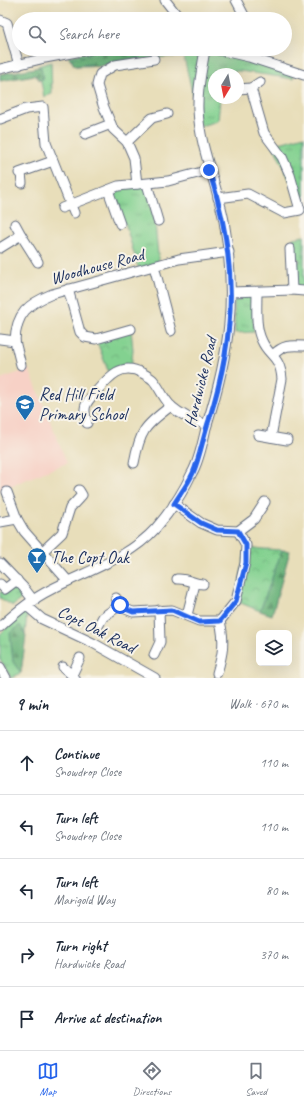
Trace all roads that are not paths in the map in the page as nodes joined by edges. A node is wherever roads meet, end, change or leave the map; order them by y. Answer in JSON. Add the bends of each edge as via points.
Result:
{"nodes":[{"id":1,"x":166,"y":0,"type":"edge"},
{"id":2,"x":236,"y":0,"type":"edge"},
{"id":3,"x":175,"y":12,"type":"edge"},
{"id":4,"x":242,"y":12,"type":"edge"},
{"id":5,"x":0,"y":20,"type":"edge"},
{"id":6,"x":12,"y":40,"type":"edge"},
{"id":7,"x":16,"y":56,"type":"edge"},
{"id":8,"x":38,"y":56,"type":"edge"},
{"id":9,"x":204,"y":56,"type":"edge"},
{"id":10,"x":257,"y":56,"type":"edge"},
{"id":11,"x":154,"y":59,"type":"dead end"},
{"id":12,"x":19,"y":65,"type":"junction"},
{"id":13,"x":0,"y":69,"type":"edge"},
{"id":14,"x":304,"y":75,"type":"edge"},
{"id":15,"x":260,"y":82,"type":"dead end"},
{"id":16,"x":251,"y":88,"type":"junction"},
{"id":17,"x":244,"y":89,"type":"edge"},
{"id":18,"x":168,"y":114,"type":"dead end"},
{"id":19,"x":3,"y":115,"type":"edge"},
{"id":20,"x":111,"y":124,"type":"junction"},
{"id":21,"x":85,"y":134,"type":"dead end"},
{"id":22,"x":127,"y":142,"type":"junction"},
{"id":23,"x":53,"y":161,"type":"junction"},
{"id":24,"x":209,"y":170,"type":"junction"},
{"id":25,"x":22,"y":183,"type":"dead end"},
{"id":26,"x":142,"y":184,"type":"junction"},
{"id":27,"x":108,"y":190,"type":"junction"},
{"id":28,"x":218,"y":198,"type":"junction"},
{"id":29,"x":302,"y":210,"type":"edge"},
{"id":30,"x":121,"y":219,"type":"dead end"},
{"id":31,"x":158,"y":221,"type":"dead end"},
{"id":32,"x":15,"y":224,"type":"dead end"},
{"id":33,"x":21,"y":235,"type":"junction"},
{"id":34,"x":0,"y":248,"type":"edge"},
{"id":35,"x":290,"y":249,"type":"dead end"},
{"id":36,"x":228,"y":252,"type":"junction"},
{"id":37,"x":38,"y":262,"type":"dead end"},
{"id":38,"x":154,"y":266,"type":"junction"},
{"id":39,"x":68,"y":289,"type":"junction"},
{"id":40,"x":292,"y":290,"type":"junction"},
{"id":41,"x":304,"y":291,"type":"edge"},
{"id":42,"x":231,"y":292,"type":"junction"},
{"id":43,"x":257,"y":292,"type":"junction"},
{"id":44,"x":131,"y":329,"type":"dead end"},
{"id":45,"x":171,"y":331,"type":"dead end"},
{"id":46,"x":0,"y":339,"type":"edge"},
{"id":47,"x":15,"y":340,"type":"junction"},
{"id":48,"x":304,"y":346,"type":"edge"},
{"id":49,"x":274,"y":355,"type":"junction"},
{"id":50,"x":21,"y":365,"type":"dead end"},
{"id":51,"x":171,"y":406,"type":"junction"},
{"id":52,"x":87,"y":423,"type":"dead end"},
{"id":53,"x":207,"y":425,"type":"junction"},
{"id":54,"x":258,"y":434,"type":"dead end"},
{"id":55,"x":271,"y":437,"type":"junction"},
{"id":56,"x":287,"y":440,"type":"dead end"},
{"id":57,"x":132,"y":457,"type":"dead end"},
{"id":58,"x":7,"y":492,"type":"dead end"},
{"id":59,"x":82,"y":496,"type":"dead end"},
{"id":60,"x":265,"y":502,"type":"dead end"},
{"id":61,"x":174,"y":504,"type":"junction"},
{"id":62,"x":17,"y":519,"type":"junction"},
{"id":63,"x":0,"y":522,"type":"edge"},
{"id":64,"x":238,"y":531,"type":"junction"},
{"id":65,"x":42,"y":552,"type":"junction"},
{"id":66,"x":0,"y":563,"type":"edge"},
{"id":67,"x":177,"y":578,"type":"dead end"},
{"id":68,"x":17,"y":580,"type":"junction"},
{"id":69,"x":68,"y":581,"type":"junction"},
{"id":70,"x":0,"y":584,"type":"edge"},
{"id":71,"x":30,"y":603,"type":"junction"},
{"id":72,"x":159,"y":610,"type":"junction"},
{"id":73,"x":187,"y":615,"type":"junction"},
{"id":74,"x":220,"y":621,"type":"junction"},
{"id":75,"x":0,"y":626,"type":"edge"},
{"id":76,"x":97,"y":628,"type":"dead end"},
{"id":77,"x":158,"y":653,"type":"dead end"},
{"id":78,"x":80,"y":658,"type":"dead end"},
{"id":79,"x":63,"y":666,"type":"dead end"},
{"id":80,"x":0,"y":667,"type":"edge"},
{"id":81,"x":217,"y":673,"type":"dead end"},
{"id":82,"x":74,"y":676,"type":"edge"},
{"id":83,"x":6,"y":678,"type":"edge"},
{"id":84,"x":155,"y":678,"type":"edge"}],
"edges":[{"from":1,"to":3,"type":"street"},
{"from":2,"to":4,"type":"street"},
{"from":5,"to":6,"type":"street","via":[[7,22]]},
{"from":7,"to":12,"type":"street"},
{"from":8,"to":12,"type":"street"},
{"from":9,"to":24,"type":"street","name":"Hardwicke Road","via":[[198,90],[198,111]]},
{"from":10,"to":14,"type":"street"},
{"from":11,"to":20,"type":"street","via":[[142,66],[116,65],[100,74],[97,85]]},
{"from":12,"to":13,"type":"street"},
{"from":15,"to":16,"type":"street"},
{"from":16,"to":17,"type":"street"},
{"from":16,"to":29,"type":"street","via":[[264,134],[282,156]]},
{"from":18,"to":22,"type":"street","via":[[152,118]]},
{"from":19,"to":23,"type":"street","via":[[44,103],[46,143]]},
{"from":20,"to":21,"type":"street"},
{"from":20,"to":22,"type":"street"},
{"from":22,"to":26,"type":"street"},
{"from":23,"to":25,"type":"street","via":[[20,173]]},
{"from":23,"to":27,"type":"street","via":[[69,209]]},
{"from":24,"to":26,"type":"street","via":[[184,178]]},
{"from":24,"to":28,"type":"street","name":"Hardwicke Road"},
{"from":26,"to":27,"type":"street","via":[[118,186]]},
{"from":26,"to":31,"type":"street"},
{"from":27,"to":30,"type":"street"},
{"from":28,"to":29,"type":"street","via":[[248,194],[284,213]]},
{"from":28,"to":36,"type":"street","name":"Hardwicke Road"},
{"from":32,"to":33,"type":"street"},
{"from":33,"to":34,"type":"street"},
{"from":33,"to":37,"type":"street"},
{"from":35,"to":40,"type":"street","via":[[296,263]]},
{"from":36,"to":38,"type":"street","name":"Woodhouse Road","via":[[196,255]]},
{"from":36,"to":42,"type":"street","name":"Hardwicke Road"},
{"from":38,"to":39,"type":"street","name":"Woodhouse Road"},
{"from":38,"to":45,"type":"street","via":[[171,313]]},
{"from":39,"to":44,"type":"street","via":[[80,332],[85,338],[96,339]]},
{"from":39,"to":47,"type":"street","name":"Woodhouse Road","via":[[42,298],[24,310],[17,321]]},
{"from":40,"to":41,"type":"street"},
{"from":40,"to":43,"type":"street"},
{"from":42,"to":43,"type":"street"},
{"from":42,"to":53,"type":"street","name":"Hardwicke Road","via":[[225,361]]},
{"from":43,"to":49,"type":"street","via":[[258,332],[262,344]]},
{"from":46,"to":47,"type":"street"},
{"from":47,"to":50,"type":"street"},
{"from":48,"to":49,"type":"street","via":[[288,345],[280,348]]},
{"from":49,"to":55,"type":"street","via":[[282,378]]},
{"from":51,"to":52,"type":"street","via":[[152,379],[136,369],[123,369],[110,376],[82,400]]},
{"from":51,"to":53,"type":"street","via":[[183,416]]},
{"from":51,"to":57,"type":"street","via":[[146,427]]},
{"from":53,"to":61,"type":"street","name":"Hardwicke Road","via":[[193,472]]},
{"from":54,"to":55,"type":"street"},
{"from":55,"to":56,"type":"street"},
{"from":58,"to":62,"type":"street"},
{"from":59,"to":65,"type":"street","via":[[70,508],[62,533]]},
{"from":60,"to":64,"type":"street","via":[[255,508],[254,519]]},
{"from":61,"to":64,"type":"street","via":[[201,523],[217,530]]},
{"from":61,"to":69,"type":"street","name":"Hardwicke Road","via":[[156,528],[142,541],[100,568]]},
{"from":62,"to":63,"type":"street"},
{"from":62,"to":65,"type":"street"},
{"from":64,"to":74,"type":"street","via":[[246,545],[246,563],[236,601]]},
{"from":65,"to":69,"type":"street"},
{"from":66,"to":68,"type":"street","name":"Copt Oak Road"},
{"from":67,"to":73,"type":"street","via":[[199,584]]},
{"from":68,"to":70,"type":"street","via":[[5,589]]},
{"from":68,"to":71,"type":"street","name":"Copt Oak Road"},
{"from":69,"to":71,"type":"street","name":"Hardwicke Road"},
{"from":71,"to":75,"type":"street","name":"Hardwicke Road"},
{"from":71,"to":84,"type":"street","name":"Copt Oak Road","via":[[42,619],[93,643]]},
{"from":72,"to":73,"type":"street","via":[[172,610]]},
{"from":72,"to":76,"type":"street","via":[[133,612],[123,608],[118,602],[103,617]]},
{"from":72,"to":77,"type":"street"},
{"from":73,"to":74,"type":"street","via":[[199,622]]},
{"from":74,"to":81,"type":"street","via":[[224,638]]},
{"from":78,"to":82,"type":"street"},
{"from":79,"to":82,"type":"street"},
{"from":80,"to":83,"type":"street"}]}
